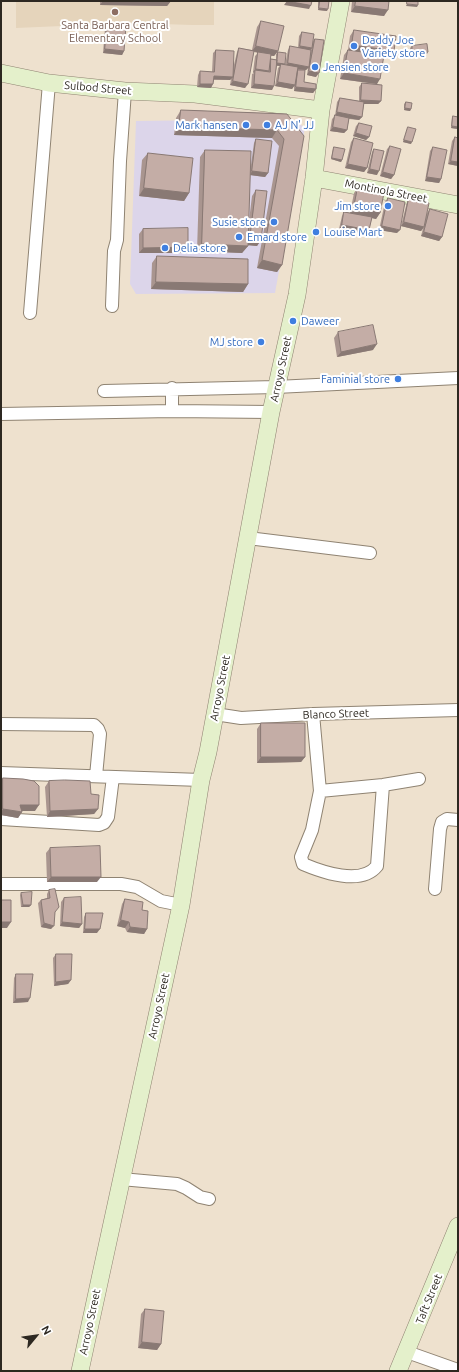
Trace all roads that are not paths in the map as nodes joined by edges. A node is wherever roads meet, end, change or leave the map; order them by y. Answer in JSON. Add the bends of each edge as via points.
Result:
{"nodes":[{"id":1,"x":340,"y":1,"type":"edge"},
{"id":2,"x":1,"y":73,"type":"edge"},
{"id":3,"x":49,"y":83,"type":"junction"},
{"id":4,"x":125,"y":91,"type":"junction"},
{"id":5,"x":321,"y":110,"type":"junction"},
{"id":6,"x":314,"y":178,"type":"junction"},
{"id":7,"x":458,"y":205,"type":"edge"},
{"id":8,"x":112,"y":306,"type":"dead end"},
{"id":9,"x":30,"y":313,"type":"dead end"},
{"id":10,"x":458,"y":378,"type":"edge"},
{"id":11,"x":276,"y":387,"type":"junction"},
{"id":12,"x":172,"y":388,"type":"junction"},
{"id":13,"x":104,"y":391,"type":"dead end"},
{"id":14,"x":172,"y":411,"type":"junction"},
{"id":15,"x":271,"y":412,"type":"junction"},
{"id":16,"x":1,"y":414,"type":"edge"},
{"id":17,"x":248,"y":538,"type":"junction"},
{"id":18,"x":370,"y":552,"type":"dead end"},
{"id":19,"x":458,"y":710,"type":"edge"},
{"id":20,"x":215,"y":714,"type":"junction"},
{"id":21,"x":313,"y":714,"type":"junction"},
{"id":22,"x":1,"y":724,"type":"edge"},
{"id":23,"x":1,"y":773,"type":"edge"},
{"id":24,"x":96,"y":776,"type":"junction"},
{"id":25,"x":113,"y":777,"type":"junction"},
{"id":26,"x":419,"y":779,"type":"dead end"},
{"id":27,"x":201,"y":780,"type":"junction"},
{"id":28,"x":382,"y":785,"type":"junction"},
{"id":29,"x":320,"y":791,"type":"junction"},
{"id":30,"x":1,"y":819,"type":"edge"},
{"id":31,"x":458,"y":820,"type":"edge"},
{"id":32,"x":1,"y":884,"type":"edge"},
{"id":33,"x":435,"y":889,"type":"dead end"},
{"id":34,"x":180,"y":905,"type":"junction"},
{"id":35,"x":121,"y":1179,"type":"junction"},
{"id":36,"x":209,"y":1199,"type":"dead end"},
{"id":37,"x":458,"y":1226,"type":"edge"},
{"id":38,"x":407,"y":1352,"type":"junction"},
{"id":39,"x":458,"y":1370,"type":"edge"},
{"id":40,"x":80,"y":1371,"type":"edge"},
{"id":41,"x":398,"y":1371,"type":"edge"}],
"edges":[{"from":1,"to":5,"type":"street","name":"Arroyo Street"},
{"from":2,"to":3,"type":"street","name":"Sulbod Street"},
{"from":3,"to":4,"type":"street","name":"Sulbod Street"},
{"from":3,"to":9,"type":"street"},
{"from":4,"to":5,"type":"street","name":"Sulbod Street","via":[[195,94]]},
{"from":4,"to":8,"type":"street"},
{"from":5,"to":6,"type":"street","name":"Arroyo Street"},
{"from":6,"to":7,"type":"street","name":"Montinola Street"},
{"from":6,"to":11,"type":"street","name":"Arroyo Street","via":[[298,295]]},
{"from":10,"to":11,"type":"street"},
{"from":11,"to":12,"type":"street"},
{"from":11,"to":15,"type":"street","name":"Arroyo Street"},
{"from":12,"to":13,"type":"street"},
{"from":12,"to":14,"type":"street"},
{"from":14,"to":15,"type":"street"},
{"from":14,"to":16,"type":"street"},
{"from":15,"to":17,"type":"street","name":"Arroyo Street"},
{"from":17,"to":18,"type":"street"},
{"from":17,"to":20,"type":"street","name":"Arroyo Street"},
{"from":19,"to":21,"type":"street","name":"Blanco Street"},
{"from":20,"to":21,"type":"street","name":"Blanco Street","via":[[241,718]]},
{"from":20,"to":27,"type":"street","name":"Arroyo Street"},
{"from":21,"to":29,"type":"street"},
{"from":22,"to":24,"type":"street","via":[[94,725],[100,734]]},
{"from":23,"to":24,"type":"street"},
{"from":24,"to":25,"type":"street"},
{"from":25,"to":27,"type":"street"},
{"from":25,"to":30,"type":"street","via":[[108,817],[99,825]]},
{"from":26,"to":28,"type":"street"},
{"from":27,"to":34,"type":"street","name":"Arroyo Street"},
{"from":28,"to":29,"type":"street"},
{"from":28,"to":29,"type":"street","via":[[377,866],[372,872],[359,876],[346,877],[303,864],[300,857],[312,830]]},
{"from":31,"to":33,"type":"street","via":[[447,818],[442,822]]},
{"from":32,"to":34,"type":"street","via":[[121,884],[137,887],[161,901]]},
{"from":34,"to":35,"type":"street","name":"Arroyo Street"},
{"from":35,"to":36,"type":"street","via":[[177,1184],[200,1198]]},
{"from":35,"to":40,"type":"street","name":"Arroyo Street"},
{"from":37,"to":38,"type":"street","name":"Taft Street"},
{"from":38,"to":39,"type":"street"},
{"from":38,"to":41,"type":"street","name":"Taft Street"}]}
